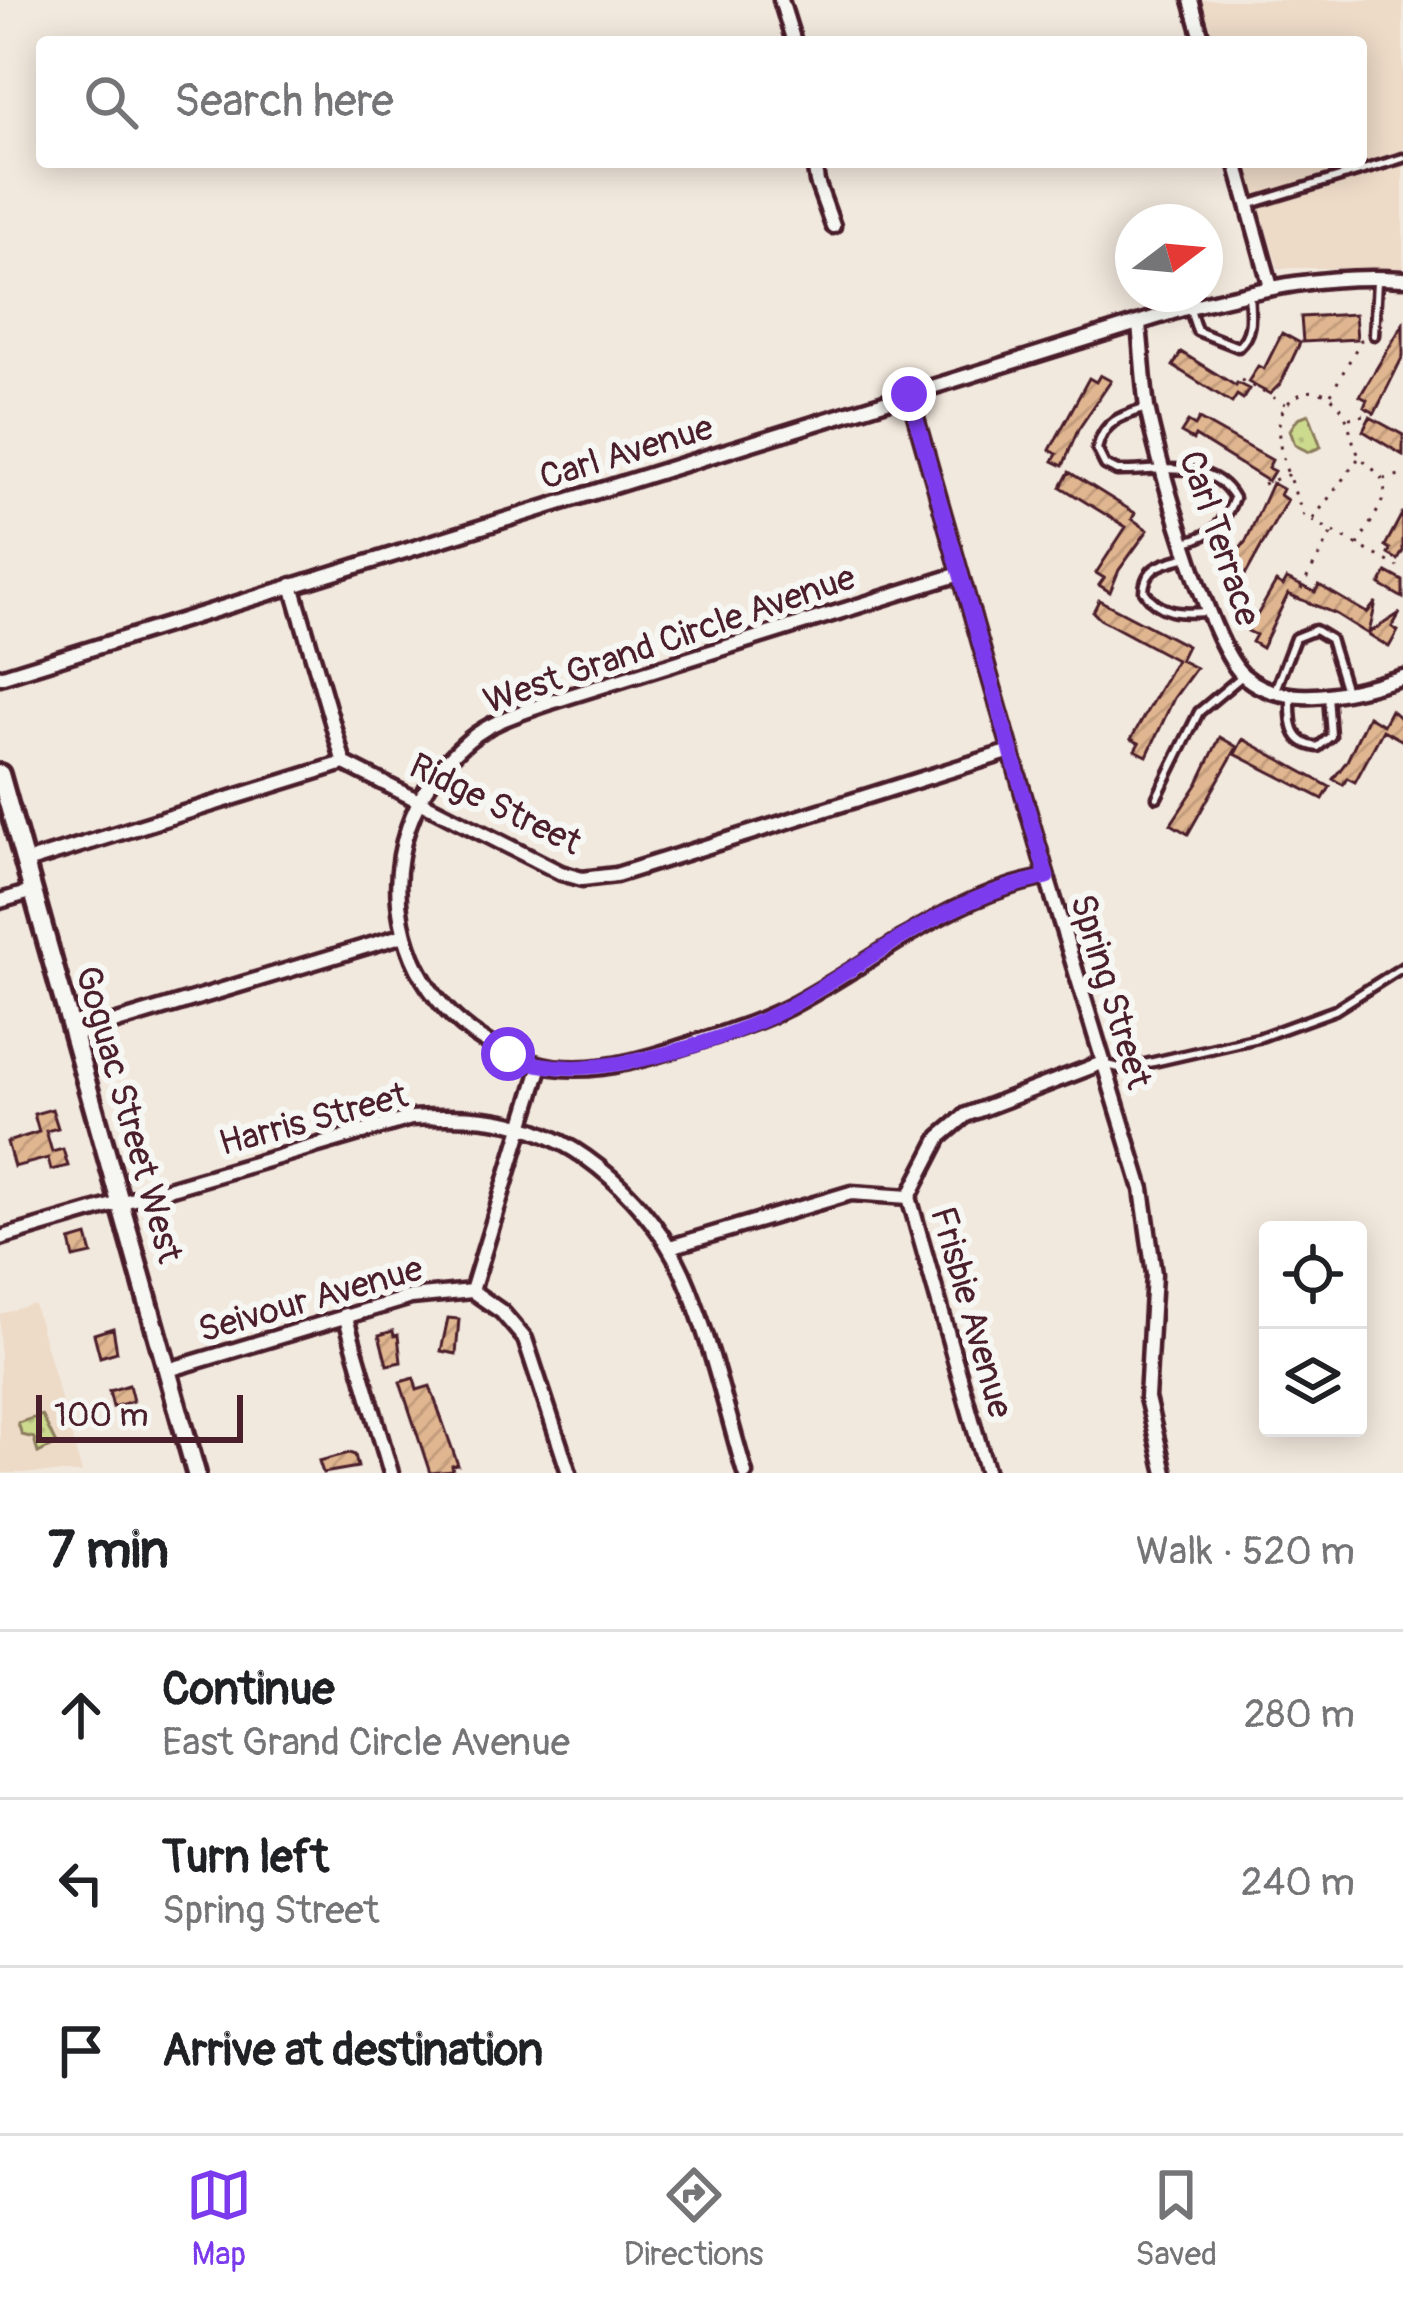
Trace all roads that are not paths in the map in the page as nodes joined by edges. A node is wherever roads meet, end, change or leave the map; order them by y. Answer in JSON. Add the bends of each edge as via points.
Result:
{"nodes":[{"id":1,"x":781,"y":0,"type":"edge"},
{"id":2,"x":1191,"y":0,"type":"edge"},
{"id":3,"x":792,"y":36,"type":"edge"},
{"id":4,"x":1200,"y":36,"type":"edge"},
{"id":5,"x":1403,"y":158,"type":"edge"},
{"id":6,"x":815,"y":168,"type":"edge"},
{"id":7,"x":1238,"y":168,"type":"edge"},
{"id":8,"x":1248,"y":205,"type":"junction"},
{"id":9,"x":833,"y":226,"type":"dead end"},
{"id":10,"x":1378,"y":278,"type":"junction"},
{"id":11,"x":1403,"y":279,"type":"edge"},
{"id":12,"x":1271,"y":286,"type":"junction"},
{"id":13,"x":1249,"y":292,"type":"junction"},
{"id":14,"x":1223,"y":298,"type":"edge"},
{"id":15,"x":1175,"y":312,"type":"edge"},
{"id":16,"x":1190,"y":312,"type":"edge"},
{"id":17,"x":1139,"y":325,"type":"junction"},
{"id":18,"x":1374,"y":335,"type":"road end"},
{"id":19,"x":909,"y":394,"type":"junction"},
{"id":20,"x":1147,"y":408,"type":"junction"},
{"id":21,"x":1163,"y":472,"type":"junction"},
{"id":22,"x":1188,"y":549,"type":"junction"},
{"id":23,"x":960,"y":574,"type":"junction"},
{"id":24,"x":292,"y":585,"type":"junction"},
{"id":25,"x":1210,"y":611,"type":"junction"},
{"id":26,"x":1244,"y":675,"type":"junction"},
{"id":27,"x":0,"y":676,"type":"edge"},
{"id":28,"x":1402,"y":678,"type":"edge"},
{"id":29,"x":1275,"y":690,"type":"junction"},
{"id":30,"x":1346,"y":691,"type":"junction"},
{"id":31,"x":1291,"y":693,"type":"junction"},
{"id":32,"x":1328,"y":695,"type":"junction"},
{"id":33,"x":1011,"y":751,"type":"junction"},
{"id":34,"x":344,"y":763,"type":"junction"},
{"id":35,"x":0,"y":774,"type":"edge"},
{"id":36,"x":1157,"y":796,"type":"dead end"},
{"id":37,"x":418,"y":798,"type":"junction"},
{"id":38,"x":26,"y":862,"type":"junction"},
{"id":39,"x":1047,"y":877,"type":"junction"},
{"id":40,"x":34,"y":891,"type":"junction"},
{"id":41,"x":0,"y":901,"type":"edge"},
{"id":42,"x":404,"y":935,"type":"junction"},
{"id":43,"x":1403,"y":968,"type":"edge"},
{"id":44,"x":74,"y":1035,"type":"junction"},
{"id":45,"x":1102,"y":1064,"type":"junction"},
{"id":46,"x":541,"y":1065,"type":"junction"},
{"id":47,"x":522,"y":1126,"type":"junction"},
{"id":48,"x":910,"y":1198,"type":"junction"},
{"id":49,"x":121,"y":1203,"type":"junction"},
{"id":50,"x":0,"y":1238,"type":"edge"},
{"id":51,"x":670,"y":1247,"type":"junction"},
{"id":52,"x":472,"y":1291,"type":"junction"},
{"id":53,"x":345,"y":1315,"type":"junction"},
{"id":54,"x":168,"y":1370,"type":"junction"},
{"id":55,"x":1164,"y":1469,"type":"edge"},
{"id":56,"x":196,"y":1473,"type":"edge"},
{"id":57,"x":391,"y":1473,"type":"edge"},
{"id":58,"x":568,"y":1473,"type":"edge"},
{"id":59,"x":745,"y":1473,"type":"edge"},
{"id":60,"x":987,"y":1473,"type":"edge"},
{"id":61,"x":1182,"y":1473,"type":"edge"}],
"edges":[{"from":1,"to":3,"type":"street"},
{"from":2,"to":4,"type":"street"},
{"from":5,"to":8,"type":"lane"},
{"from":6,"to":9,"type":"street"},
{"from":7,"to":8,"type":"street"},
{"from":8,"to":12,"type":"street"},
{"from":10,"to":11,"type":"street","name":"Carl Avenue"},
{"from":10,"to":12,"type":"street","name":"Carl Avenue"},
{"from":10,"to":18,"type":"lane"},
{"from":12,"to":13,"type":"street","name":"Carl Avenue"},
{"from":13,"to":14,"type":"street","name":"Carl Avenue"},
{"from":13,"to":16,"type":"lane","via":[[1251,325],[1238,347],[1196,331]]},
{"from":15,"to":17,"type":"street","name":"Carl Avenue"},
{"from":17,"to":19,"type":"street","name":"Carl Avenue"},
{"from":17,"to":20,"type":"street","name":"Carl Terrace"},
{"from":19,"to":23,"type":"street","name":"Spring Street"},
{"from":19,"to":24,"type":"street","name":"Carl Avenue"},
{"from":20,"to":21,"type":"street","name":"Carl Terrace"},
{"from":20,"to":21,"type":"lane","via":[[1106,426],[1097,449],[1117,471]]},
{"from":21,"to":22,"type":"street","name":"Carl Terrace"},
{"from":21,"to":22,"type":"lane","via":[[1220,479],[1234,498],[1220,526]]},
{"from":22,"to":25,"type":"street","name":"Carl Terrace"},
{"from":22,"to":25,"type":"lane","via":[[1156,566],[1144,591],[1161,608]]},
{"from":23,"to":33,"type":"street","name":"Spring Street"},
{"from":23,"to":37,"type":"street","name":"West Grand Circle Avenue","via":[[500,720],[472,737]]},
{"from":24,"to":27,"type":"street","name":"Carl Avenue"},
{"from":24,"to":34,"type":"street"},
{"from":25,"to":26,"type":"street","name":"Carl Terrace"},
{"from":26,"to":29,"type":"street","name":"Carl Terrace"},
{"from":26,"to":36,"type":"lane","via":[[1199,712]]},
{"from":28,"to":30,"type":"street","name":"Carl Terrace"},
{"from":29,"to":30,"type":"lane","via":[[1295,638],[1315,629],[1330,639]]},
{"from":29,"to":31,"type":"street","name":"Carl Terrace"},
{"from":30,"to":32,"type":"street","name":"Carl Terrace"},
{"from":31,"to":32,"type":"street","name":"Carl Terrace"},
{"from":31,"to":32,"type":"lane","via":[[1294,734],[1318,747],[1330,736]]},
{"from":33,"to":37,"type":"street","name":"Ridge Street","via":[[582,879]]},
{"from":33,"to":39,"type":"street","name":"Spring Street"},
{"from":34,"to":37,"type":"street","name":"Ridge Street"},
{"from":34,"to":38,"type":"street"},
{"from":35,"to":38,"type":"street","name":"Goguac Street West"},
{"from":37,"to":42,"type":"street","name":"West Grand Circle Avenue","via":[[400,861]]},
{"from":38,"to":40,"type":"street","name":"Goguac Street West"},
{"from":39,"to":45,"type":"street","name":"Spring Street"},
{"from":39,"to":46,"type":"street","via":[[1004,885],[937,915],[787,1008],[724,1034],[640,1060]]},
{"from":40,"to":41,"type":"street"},
{"from":40,"to":44,"type":"street","name":"Goguac Street West"},
{"from":42,"to":44,"type":"street"},
{"from":42,"to":46,"type":"street","via":[[446,1012],[508,1054]]},
{"from":43,"to":45,"type":"lane","via":[[1335,1010],[1258,1038],[1123,1069]]},
{"from":44,"to":49,"type":"street","name":"Goguac Street West"},
{"from":45,"to":48,"type":"street","name":"Frisbie Avenue","via":[[966,1115],[940,1137]]},
{"from":45,"to":55,"type":"street","name":"Spring Street","via":[[1148,1227],[1154,1274],[1147,1398]]},
{"from":46,"to":47,"type":"street"},
{"from":47,"to":49,"type":"street","name":"Harris Street","via":[[411,1118]]},
{"from":47,"to":51,"type":"street","name":"Harris Street","via":[[620,1186]]},
{"from":47,"to":52,"type":"street"},
{"from":48,"to":51,"type":"street","via":[[851,1193]]},
{"from":48,"to":60,"type":"street","name":"Frisbie Avenue"},
{"from":49,"to":50,"type":"street","name":"Harris Street"},
{"from":49,"to":54,"type":"street","name":"Goguac Street West"},
{"from":51,"to":59,"type":"street","name":"Harris Street"},
{"from":52,"to":53,"type":"street","name":"Seivour Avenue"},
{"from":52,"to":58,"type":"street","name":"Seivour Avenue","via":[[525,1339]]},
{"from":53,"to":54,"type":"street","name":"Seivour Avenue"},
{"from":53,"to":57,"type":"street"},
{"from":54,"to":56,"type":"street","name":"Goguac Street West"},
{"from":55,"to":61,"type":"street"}]}
